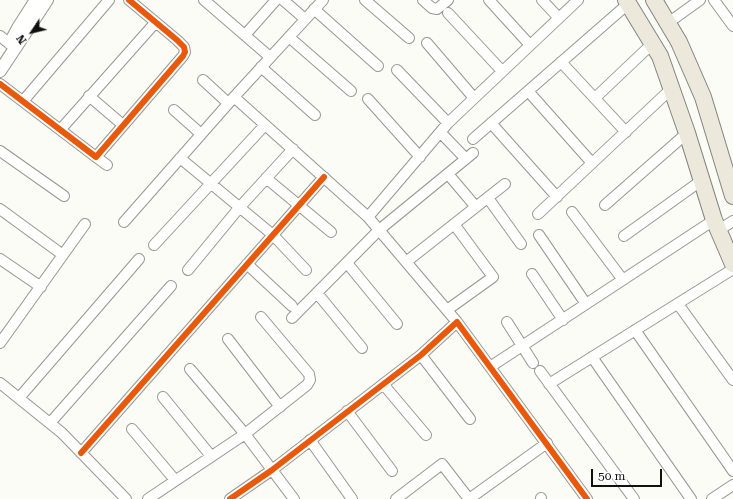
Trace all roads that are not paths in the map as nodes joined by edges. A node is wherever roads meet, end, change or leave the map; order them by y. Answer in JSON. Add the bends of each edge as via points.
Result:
{"nodes":[{"id":1,"x":47,"y":0,"type":"edge"},
{"id":2,"x":109,"y":0,"type":"edge"},
{"id":3,"x":129,"y":0,"type":"edge"},
{"id":4,"x":204,"y":0,"type":"edge"},
{"id":5,"x":276,"y":0,"type":"edge"},
{"id":6,"x":283,"y":0,"type":"edge"},
{"id":7,"x":323,"y":0,"type":"edge"},
{"id":8,"x":365,"y":0,"type":"edge"},
{"id":9,"x":423,"y":0,"type":"edge"},
{"id":10,"x":448,"y":0,"type":"edge"},
{"id":11,"x":490,"y":0,"type":"edge"},
{"id":12,"x":542,"y":0,"type":"edge"},
{"id":13,"x":578,"y":0,"type":"edge"},
{"id":14,"x":654,"y":0,"type":"edge"},
{"id":15,"x":700,"y":0,"type":"edge"},
{"id":16,"x":714,"y":0,"type":"edge"},
{"id":17,"x":31,"y":2,"type":"edge"},
{"id":18,"x":627,"y":2,"type":"edge"},
{"id":19,"x":314,"y":9,"type":"junction"},
{"id":20,"x":448,"y":13,"type":"dead end"},
{"id":21,"x":558,"y":17,"type":"junction"},
{"id":22,"x":305,"y":19,"type":"junction"},
{"id":23,"x":155,"y":23,"type":"junction"},
{"id":24,"x":668,"y":23,"type":"junction"},
{"id":25,"x":733,"y":26,"type":"edge"},
{"id":26,"x":245,"y":35,"type":"junction"},
{"id":27,"x":0,"y":36,"type":"edge"},
{"id":28,"x":288,"y":37,"type":"junction"},
{"id":29,"x":409,"y":38,"type":"dead end"},
{"id":30,"x":427,"y":43,"type":"dead end"},
{"id":31,"x":653,"y":43,"type":"junction"},
{"id":32,"x":10,"y":44,"type":"junction"},
{"id":33,"x":529,"y":44,"type":"junction"},
{"id":34,"x":270,"y":57,"type":"junction"},
{"id":35,"x":0,"y":59,"type":"edge"},
{"id":36,"x":561,"y":62,"type":"junction"},
{"id":37,"x":378,"y":66,"type":"dead end"},
{"id":38,"x":261,"y":67,"type":"junction"},
{"id":39,"x":397,"y":70,"type":"dead end"},
{"id":40,"x":0,"y":71,"type":"edge"},
{"id":41,"x":502,"y":71,"type":"junction"},
{"id":42,"x":203,"y":80,"type":"dead end"},
{"id":43,"x":0,"y":84,"type":"edge"},
{"id":44,"x":672,"y":88,"type":"junction"},
{"id":45,"x":351,"y":91,"type":"dead end"},
{"id":46,"x":528,"y":91,"type":"junction"},
{"id":47,"x":88,"y":96,"type":"junction"},
{"id":48,"x":474,"y":98,"type":"junction"},
{"id":49,"x":595,"y":98,"type":"junction"},
{"id":50,"x":368,"y":99,"type":"dead end"},
{"id":51,"x":24,"y":100,"type":"junction"},
{"id":52,"x":231,"y":100,"type":"junction"},
{"id":53,"x":174,"y":110,"type":"dead end"},
{"id":54,"x":314,"y":115,"type":"dead end"},
{"id":55,"x":448,"y":122,"type":"junction"},
{"id":56,"x":491,"y":123,"type":"junction"},
{"id":57,"x":265,"y":124,"type":"junction"},
{"id":58,"x":123,"y":125,"type":"junction"},
{"id":59,"x":61,"y":129,"type":"junction"},
{"id":60,"x":626,"y":132,"type":"junction"},
{"id":61,"x":441,"y":133,"type":"junction"},
{"id":62,"x":687,"y":133,"type":"junction"},
{"id":63,"x":202,"y":134,"type":"junction"},
{"id":64,"x":473,"y":139,"type":"dead end"},
{"id":65,"x":293,"y":149,"type":"junction"},
{"id":66,"x":0,"y":151,"type":"edge"},
{"id":67,"x":96,"y":157,"type":"junction"},
{"id":68,"x":420,"y":157,"type":"junction"},
{"id":69,"x":180,"y":158,"type":"junction"},
{"id":70,"x":592,"y":163,"type":"junction"},
{"id":71,"x":107,"y":165,"type":"dead end"},
{"id":72,"x":448,"y":174,"type":"junction"},
{"id":73,"x":324,"y":177,"type":"junction"},
{"id":74,"x":266,"y":178,"type":"junction"},
{"id":75,"x":702,"y":180,"type":"junction"},
{"id":76,"x":210,"y":184,"type":"junction"},
{"id":77,"x":505,"y":184,"type":"dead end"},
{"id":78,"x":64,"y":196,"type":"dead end"},
{"id":79,"x":733,"y":196,"type":"edge"},
{"id":80,"x":557,"y":197,"type":"junction"},
{"id":81,"x":488,"y":198,"type":"junction"},
{"id":82,"x":300,"y":204,"type":"junction"},
{"id":83,"x":606,"y":205,"type":"dead end"},
{"id":84,"x":476,"y":207,"type":"junction"},
{"id":85,"x":239,"y":208,"type":"junction"},
{"id":86,"x":572,"y":212,"type":"dead end"},
{"id":87,"x":1,"y":213,"type":"edge"},
{"id":88,"x":538,"y":214,"type":"dead end"},
{"id":89,"x":368,"y":217,"type":"junction"},
{"id":90,"x":733,"y":221,"type":"edge"},
{"id":91,"x":124,"y":222,"type":"dead end"},
{"id":92,"x":85,"y":224,"type":"dead end"},
{"id":93,"x":454,"y":224,"type":"junction"},
{"id":94,"x":717,"y":225,"type":"junction"},
{"id":95,"x":379,"y":230,"type":"junction"},
{"id":96,"x":331,"y":232,"type":"dead end"},
{"id":97,"x":272,"y":235,"type":"junction"},
{"id":98,"x":539,"y":235,"type":"dead end"},
{"id":99,"x":624,"y":236,"type":"dead end"},
{"id":100,"x":521,"y":244,"type":"dead end"},
{"id":101,"x":154,"y":245,"type":"dead end"},
{"id":102,"x":64,"y":254,"type":"junction"},
{"id":103,"x":0,"y":259,"type":"edge"},
{"id":104,"x":139,"y":259,"type":"dead end"},
{"id":105,"x":406,"y":262,"type":"junction"},
{"id":106,"x":347,"y":263,"type":"junction"},
{"id":107,"x":247,"y":264,"type":"junction"},
{"id":108,"x":733,"y":264,"type":"edge"},
{"id":109,"x":733,"y":269,"type":"edge"},
{"id":110,"x":188,"y":270,"type":"dead end"},
{"id":111,"x":306,"y":270,"type":"dead end"},
{"id":112,"x":532,"y":274,"type":"dead end"},
{"id":113,"x":622,"y":280,"type":"junction"},
{"id":114,"x":171,"y":286,"type":"dead end"},
{"id":115,"x":40,"y":287,"type":"junction"},
{"id":116,"x":316,"y":293,"type":"junction"},
{"id":117,"x":586,"y":304,"type":"junction"},
{"id":118,"x":678,"y":304,"type":"junction"},
{"id":119,"x":292,"y":306,"type":"dead end"},
{"id":120,"x":447,"y":310,"type":"junction"},
{"id":121,"x":261,"y":316,"type":"dead end"},
{"id":122,"x":292,"y":318,"type":"dead end"},
{"id":123,"x":563,"y":320,"type":"junction"},
{"id":124,"x":457,"y":322,"type":"junction"},
{"id":125,"x":507,"y":322,"type":"dead end"},
{"id":126,"x":397,"y":324,"type":"dead end"},
{"id":127,"x":635,"y":330,"type":"junction"},
{"id":128,"x":228,"y":339,"type":"dead end"},
{"id":129,"x":0,"y":344,"type":"edge"},
{"id":130,"x":522,"y":346,"type":"junction"},
{"id":131,"x":362,"y":348,"type":"dead end"},
{"id":132,"x":421,"y":355,"type":"junction"},
{"id":133,"x":592,"y":357,"type":"junction"},
{"id":134,"x":533,"y":363,"type":"dead end"},
{"id":135,"x":490,"y":367,"type":"junction"},
{"id":136,"x":190,"y":369,"type":"dead end"},
{"id":137,"x":540,"y":371,"type":"dead end"},
{"id":138,"x":733,"y":380,"type":"edge"},
{"id":139,"x":0,"y":382,"type":"edge"},
{"id":140,"x":383,"y":384,"type":"junction"},
{"id":141,"x":549,"y":384,"type":"junction"},
{"id":142,"x":163,"y":397,"type":"dead end"},
{"id":143,"x":19,"y":398,"type":"junction"},
{"id":144,"x":280,"y":407,"type":"junction"},
{"id":145,"x":347,"y":412,"type":"junction"},
{"id":146,"x":470,"y":419,"type":"dead end"},
{"id":147,"x":50,"y":423,"type":"junction"},
{"id":148,"x":132,"y":430,"type":"dead end"},
{"id":149,"x":245,"y":434,"type":"junction"},
{"id":150,"x":426,"y":435,"type":"dead end"},
{"id":151,"x":310,"y":440,"type":"junction"},
{"id":152,"x":547,"y":443,"type":"junction"},
{"id":153,"x":81,"y":453,"type":"junction"},
{"id":154,"x":211,"y":456,"type":"junction"},
{"id":155,"x":272,"y":470,"type":"junction"},
{"id":156,"x":392,"y":471,"type":"dead end"},
{"id":157,"x":733,"y":471,"type":"edge"},
{"id":158,"x":175,"y":480,"type":"junction"},
{"id":159,"x":733,"y":485,"type":"edge"},
{"id":160,"x":126,"y":499,"type":"edge"},
{"id":161,"x":148,"y":499,"type":"edge"},
{"id":162,"x":230,"y":499,"type":"edge"},
{"id":163,"x":294,"y":499,"type":"edge"},
{"id":164,"x":352,"y":499,"type":"edge"},
{"id":165,"x":396,"y":499,"type":"edge"},
{"id":166,"x":469,"y":499,"type":"edge"},
{"id":167,"x":587,"y":499,"type":"edge"},
{"id":168,"x":634,"y":499,"type":"edge"},
{"id":169,"x":691,"y":499,"type":"edge"},
{"id":170,"x":712,"y":499,"type":"edge"}],
"edges":[{"from":1,"to":40,"type":"street"},
{"from":2,"to":51,"type":"street"},
{"from":3,"to":23,"type":"street"},
{"from":4,"to":26,"type":"street"},
{"from":5,"to":26,"type":"street"},
{"from":6,"to":22,"type":"street"},
{"from":7,"to":19,"type":"street"},
{"from":8,"to":29,"type":"street"},
{"from":9,"to":10,"type":"street","via":[[437,9]]},
{"from":11,"to":33,"type":"street"},
{"from":12,"to":21,"type":"street"},
{"from":13,"to":21,"type":"street"},
{"from":14,"to":24,"type":"main road"},
{"from":15,"to":24,"type":"street"},
{"from":16,"to":25,"type":"street"},
{"from":17,"to":32,"type":"street"},
{"from":18,"to":31,"type":"main road"},
{"from":18,"to":36,"type":"street"},
{"from":19,"to":22,"type":"street"},
{"from":19,"to":37,"type":"street"},
{"from":20,"to":41,"type":"street"},
{"from":21,"to":33,"type":"street"},
{"from":22,"to":28,"type":"street"},
{"from":23,"to":47,"type":"street"},
{"from":23,"to":58,"type":"street","via":[[177,40],[185,52]]},
{"from":24,"to":79,"type":"main road","via":[[703,97]]},
{"from":26,"to":34,"type":"street"},
{"from":27,"to":32,"type":"street"},
{"from":28,"to":34,"type":"street"},
{"from":28,"to":45,"type":"street"},
{"from":30,"to":48,"type":"street"},
{"from":31,"to":44,"type":"main road"},
{"from":31,"to":49,"type":"street"},
{"from":32,"to":35,"type":"street"},
{"from":33,"to":41,"type":"street"},
{"from":34,"to":38,"type":"street"},
{"from":36,"to":46,"type":"street"},
{"from":36,"to":49,"type":"street"},
{"from":38,"to":52,"type":"street"},
{"from":38,"to":54,"type":"street"},
{"from":39,"to":55,"type":"street"},
{"from":41,"to":48,"type":"street"},
{"from":42,"to":52,"type":"street"},
{"from":43,"to":51,"type":"street"},
{"from":44,"to":60,"type":"street"},
{"from":44,"to":62,"type":"main road"},
{"from":46,"to":56,"type":"street"},
{"from":46,"to":70,"type":"street"},
{"from":47,"to":58,"type":"street"},
{"from":47,"to":59,"type":"street"},
{"from":48,"to":55,"type":"street"},
{"from":49,"to":60,"type":"street"},
{"from":50,"to":68,"type":"street"},
{"from":51,"to":59,"type":"street"},
{"from":52,"to":57,"type":"street"},
{"from":52,"to":63,"type":"street"},
{"from":53,"to":63,"type":"street"},
{"from":55,"to":61,"type":"street"},
{"from":56,"to":64,"type":"street"},
{"from":56,"to":80,"type":"street"},
{"from":57,"to":65,"type":"street"},
{"from":57,"to":76,"type":"street"},
{"from":58,"to":67,"type":"street"},
{"from":59,"to":67,"type":"street"},
{"from":60,"to":70,"type":"street"},
{"from":61,"to":68,"type":"street"},
{"from":61,"to":72,"type":"street","via":[[469,156]]},
{"from":62,"to":75,"type":"main road"},
{"from":62,"to":83,"type":"street"},
{"from":63,"to":69,"type":"street"},
{"from":65,"to":73,"type":"street"},
{"from":65,"to":74,"type":"street"},
{"from":66,"to":78,"type":"street"},
{"from":67,"to":71,"type":"street"},
{"from":68,"to":89,"type":"street"},
{"from":69,"to":76,"type":"street"},
{"from":69,"to":91,"type":"street"},
{"from":70,"to":80,"type":"street"},
{"from":72,"to":84,"type":"street"},
{"from":72,"to":95,"type":"street"},
{"from":73,"to":82,"type":"street"},
{"from":73,"to":89,"type":"street"},
{"from":74,"to":82,"type":"street"},
{"from":74,"to":85,"type":"street"},
{"from":75,"to":94,"type":"main road"},
{"from":75,"to":99,"type":"street"},
{"from":76,"to":85,"type":"street"},
{"from":76,"to":101,"type":"street"},
{"from":77,"to":81,"type":"street"},
{"from":80,"to":88,"type":"street"},
{"from":81,"to":84,"type":"street"},
{"from":81,"to":100,"type":"street"},
{"from":82,"to":96,"type":"street"},
{"from":82,"to":97,"type":"street"},
{"from":84,"to":93,"type":"street"},
{"from":85,"to":97,"type":"street"},
{"from":85,"to":110,"type":"street"},
{"from":86,"to":113,"type":"street"},
{"from":87,"to":102,"type":"street"},
{"from":89,"to":95,"type":"street"},
{"from":90,"to":94,"type":"street"},
{"from":92,"to":102,"type":"street"},
{"from":93,"to":105,"type":"street"},
{"from":93,"to":120,"type":"street","via":[[493,277]]},
{"from":94,"to":108,"type":"main road"},
{"from":94,"to":113,"type":"street"},
{"from":95,"to":105,"type":"street"},
{"from":95,"to":106,"type":"street"},
{"from":97,"to":107,"type":"street"},
{"from":97,"to":111,"type":"street"},
{"from":98,"to":117,"type":"street"},
{"from":102,"to":115,"type":"street"},
{"from":103,"to":115,"type":"street"},
{"from":104,"to":143,"type":"street"},
{"from":105,"to":120,"type":"street"},
{"from":106,"to":116,"type":"street"},
{"from":106,"to":126,"type":"street"},
{"from":107,"to":119,"type":"street"},
{"from":107,"to":153,"type":"street"},
{"from":109,"to":118,"type":"street"},
{"from":112,"to":123,"type":"street"},
{"from":113,"to":117,"type":"street"},
{"from":114,"to":147,"type":"street"},
{"from":115,"to":129,"type":"street"},
{"from":116,"to":122,"type":"street"},
{"from":116,"to":131,"type":"street"},
{"from":117,"to":123,"type":"street"},
{"from":118,"to":127,"type":"street"},
{"from":118,"to":138,"type":"street"},
{"from":120,"to":124,"type":"street"},
{"from":121,"to":144,"type":"street","via":[[309,374],[310,380],[307,385]]},
{"from":123,"to":130,"type":"street"},
{"from":124,"to":132,"type":"street"},
{"from":124,"to":135,"type":"street"},
{"from":125,"to":130,"type":"street"},
{"from":127,"to":133,"type":"street"},
{"from":127,"to":157,"type":"street"},
{"from":128,"to":144,"type":"street"},
{"from":130,"to":134,"type":"street"},
{"from":130,"to":135,"type":"street"},
{"from":132,"to":140,"type":"street"},
{"from":132,"to":146,"type":"street"},
{"from":133,"to":141,"type":"street"},
{"from":133,"to":169,"type":"street"},
{"from":135,"to":152,"type":"street"},
{"from":136,"to":149,"type":"street"},
{"from":137,"to":141,"type":"street"},
{"from":139,"to":143,"type":"street"},
{"from":140,"to":145,"type":"street"},
{"from":140,"to":150,"type":"street"},
{"from":141,"to":168,"type":"street"},
{"from":142,"to":154,"type":"street"},
{"from":143,"to":147,"type":"street"},
{"from":144,"to":149,"type":"street"},
{"from":145,"to":151,"type":"street"},
{"from":145,"to":156,"type":"street"},
{"from":147,"to":153,"type":"street"},
{"from":148,"to":158,"type":"street"},
{"from":149,"to":154,"type":"street"},
{"from":149,"to":155,"type":"street"},
{"from":151,"to":155,"type":"street"},
{"from":151,"to":164,"type":"street"},
{"from":152,"to":166,"type":"street"},
{"from":152,"to":167,"type":"street"},
{"from":153,"to":160,"type":"street"},
{"from":154,"to":158,"type":"street"},
{"from":155,"to":162,"type":"street"},
{"from":155,"to":163,"type":"street"},
{"from":158,"to":161,"type":"street"},
{"from":159,"to":170,"type":"street"},
{"from":165,"to":166,"type":"street","via":[[442,464]]}]}
